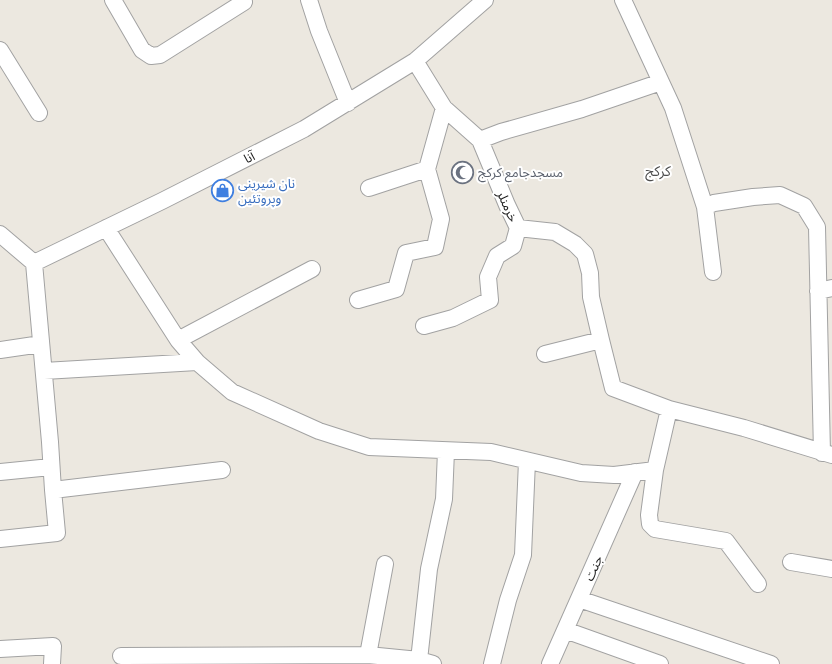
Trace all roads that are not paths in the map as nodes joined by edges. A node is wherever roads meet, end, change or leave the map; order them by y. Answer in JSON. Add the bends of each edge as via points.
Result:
{"nodes":[{"id":1,"x":113,"y":0,"type":"edge"},
{"id":2,"x":309,"y":0,"type":"edge"},
{"id":3,"x":485,"y":0,"type":"edge"},
{"id":4,"x":623,"y":0,"type":"edge"},
{"id":5,"x":244,"y":2,"type":"dead end"},
{"id":6,"x":0,"y":50,"type":"edge"},
{"id":7,"x":415,"y":61,"type":"junction"},
{"id":8,"x":661,"y":82,"type":"junction"},
{"id":9,"x":348,"y":102,"type":"junction"},
{"id":10,"x":444,"y":108,"type":"junction"},
{"id":11,"x":39,"y":112,"type":"dead end"},
{"id":12,"x":480,"y":140,"type":"junction"},
{"id":13,"x":427,"y":169,"type":"junction"},
{"id":14,"x":369,"y":188,"type":"dead end"},
{"id":15,"x":705,"y":207,"type":"junction"},
{"id":16,"x":106,"y":228,"type":"junction"},
{"id":17,"x":518,"y":228,"type":"junction"},
{"id":18,"x":0,"y":234,"type":"edge"},
{"id":19,"x":34,"y":263,"type":"junction"},
{"id":20,"x":312,"y":269,"type":"dead end"},
{"id":21,"x":713,"y":272,"type":"dead end"},
{"id":22,"x":825,"y":289,"type":"edge"},
{"id":23,"x":358,"y":300,"type":"dead end"},
{"id":24,"x":424,"y":326,"type":"dead end"},
{"id":25,"x":178,"y":340,"type":"junction"},
{"id":26,"x":600,"y":340,"type":"junction"},
{"id":27,"x":41,"y":344,"type":"junction"},
{"id":28,"x":0,"y":350,"type":"edge"},
{"id":29,"x":545,"y":354,"type":"dead end"},
{"id":30,"x":197,"y":362,"type":"junction"},
{"id":31,"x":44,"y":371,"type":"junction"},
{"id":32,"x":669,"y":409,"type":"junction"},
{"id":33,"x":446,"y":450,"type":"junction"},
{"id":34,"x":827,"y":454,"type":"edge"},
{"id":35,"x":528,"y":461,"type":"junction"},
{"id":36,"x":51,"y":467,"type":"junction"},
{"id":37,"x":222,"y":470,"type":"dead end"},
{"id":38,"x":656,"y":470,"type":"junction"},
{"id":39,"x":0,"y":472,"type":"edge"},
{"id":40,"x":635,"y":472,"type":"junction"},
{"id":41,"x":53,"y":490,"type":"junction"},
{"id":42,"x":0,"y":539,"type":"edge"},
{"id":43,"x":791,"y":562,"type":"dead end"},
{"id":44,"x":385,"y":564,"type":"dead end"},
{"id":45,"x":832,"y":569,"type":"edge"},
{"id":46,"x":758,"y":584,"type":"dead end"},
{"id":47,"x":579,"y":599,"type":"junction"},
{"id":48,"x":565,"y":630,"type":"junction"},
{"id":49,"x":0,"y":649,"type":"edge"},
{"id":50,"x":368,"y":655,"type":"junction"},
{"id":51,"x":121,"y":656,"type":"dead end"},
{"id":52,"x":426,"y":662,"type":"edge"},
{"id":53,"x":52,"y":664,"type":"edge"},
{"id":54,"x":492,"y":664,"type":"edge"},
{"id":55,"x":550,"y":664,"type":"edge"},
{"id":56,"x":660,"y":664,"type":"edge"},
{"id":57,"x":771,"y":664,"type":"edge"}],
"edges":[{"from":1,"to":5,"type":"street","via":[[142,50],[152,56],[160,55]]},
{"from":2,"to":9,"type":"street"},
{"from":3,"to":7,"type":"street","name":"آنا"},
{"from":4,"to":8,"type":"street"},
{"from":6,"to":11,"type":"street"},
{"from":7,"to":9,"type":"street","name":"آنا"},
{"from":7,"to":10,"type":"street","name":"خرمنلر"},
{"from":8,"to":12,"type":"street"},
{"from":8,"to":15,"type":"street","via":[[673,108]]},
{"from":9,"to":16,"type":"street","name":"آنا","via":[[304,129]]},
{"from":10,"to":12,"type":"street","name":"خرمنلر"},
{"from":10,"to":13,"type":"street"},
{"from":12,"to":17,"type":"street","name":"خرمنلر"},
{"from":13,"to":14,"type":"street"},
{"from":13,"to":23,"type":"street","via":[[440,219],[435,247],[406,253],[396,289]]},
{"from":15,"to":21,"type":"street"},
{"from":15,"to":22,"type":"street","via":[[714,203],[780,195],[804,206],[817,227]]},
{"from":16,"to":19,"type":"street","name":"آنا"},
{"from":16,"to":25,"type":"street"},
{"from":17,"to":24,"type":"street","via":[[514,246],[497,256],[488,277],[490,300],[453,318]]},
{"from":17,"to":26,"type":"street","name":"خرمنلر","via":[[555,232],[575,244],[585,254]]},
{"from":18,"to":19,"type":"street"},
{"from":19,"to":27,"type":"street"},
{"from":20,"to":25,"type":"street"},
{"from":22,"to":34,"type":"street"},
{"from":25,"to":30,"type":"street"},
{"from":26,"to":29,"type":"street"},
{"from":26,"to":32,"type":"street","name":"خرمنلر","via":[[613,388]]},
{"from":27,"to":28,"type":"street"},
{"from":27,"to":31,"type":"street"},
{"from":30,"to":31,"type":"street"},
{"from":30,"to":33,"type":"street","via":[[232,392],[319,431],[369,447]]},
{"from":31,"to":36,"type":"street"},
{"from":32,"to":34,"type":"street","via":[[744,428]]},
{"from":32,"to":38,"type":"street"},
{"from":33,"to":35,"type":"street","via":[[491,452]]},
{"from":33,"to":52,"type":"street","via":[[444,499],[429,569]]},
{"from":35,"to":40,"type":"street","via":[[581,473]]},
{"from":35,"to":54,"type":"street","via":[[524,555],[508,600]]},
{"from":36,"to":39,"type":"street"},
{"from":36,"to":41,"type":"street"},
{"from":37,"to":41,"type":"street"},
{"from":38,"to":40,"type":"street"},
{"from":38,"to":46,"type":"street","via":[[650,524],[655,529],[726,541]]},
{"from":40,"to":47,"type":"street","name":"جنت"},
{"from":41,"to":42,"type":"street","via":[[57,533]]},
{"from":43,"to":45,"type":"street"},
{"from":44,"to":50,"type":"street"},
{"from":47,"to":48,"type":"street","name":"جنت"},
{"from":47,"to":57,"type":"street"},
{"from":48,"to":55,"type":"street","name":"جنت"},
{"from":48,"to":56,"type":"street"},
{"from":49,"to":53,"type":"street","via":[[53,646]]},
{"from":50,"to":51,"type":"street"},
{"from":50,"to":52,"type":"street"}]}
